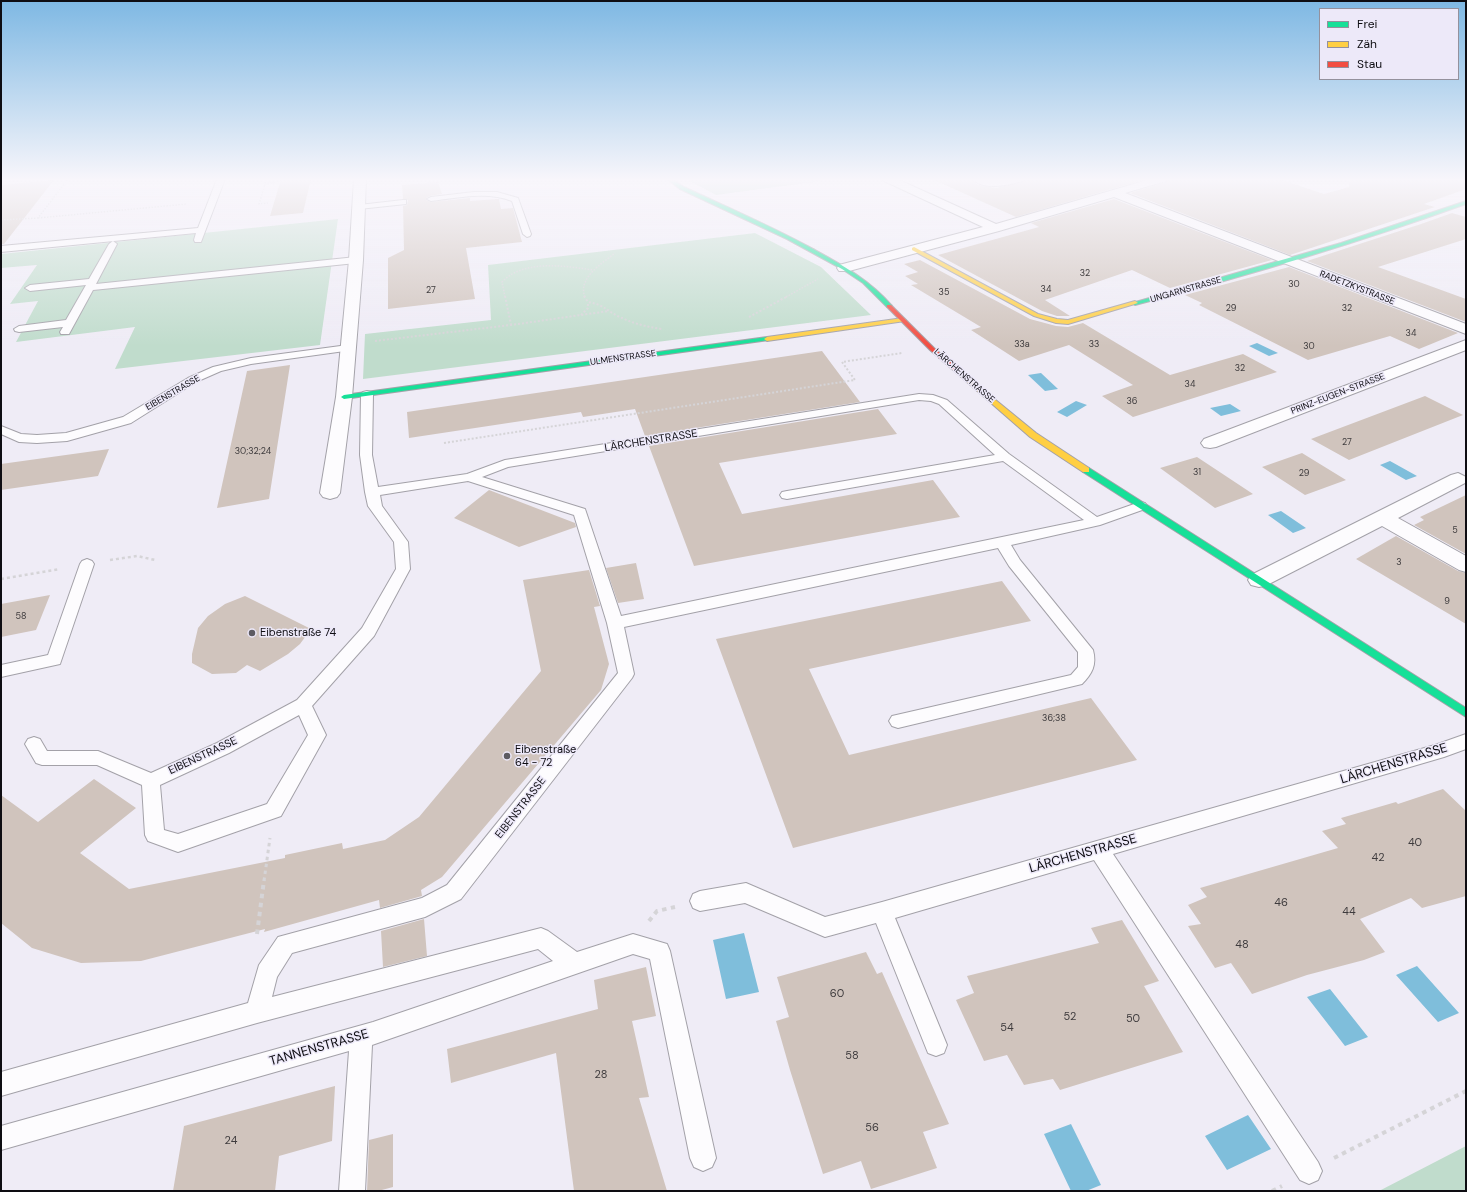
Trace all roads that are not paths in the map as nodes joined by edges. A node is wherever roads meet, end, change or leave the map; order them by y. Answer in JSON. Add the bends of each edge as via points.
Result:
{"nodes":[{"id":1,"x":165,"y":235,"type":"edge"},
{"id":2,"x":200,"y":235,"type":"edge"},
{"id":3,"x":357,"y":235,"type":"edge"},
{"id":4,"x":782,"y":235,"type":"edge"},
{"id":5,"x":969,"y":235,"type":"edge"},
{"id":6,"x":1221,"y":235,"type":"edge"},
{"id":7,"x":1371,"y":235,"type":"edge"},
{"id":8,"x":114,"y":241,"type":"junction"},
{"id":9,"x":198,"y":241,"type":"dead end"},
{"id":10,"x":1,"y":249,"type":"edge"},
{"id":11,"x":914,"y":249,"type":"junction"},
{"id":12,"x":356,"y":260,"type":"junction"},
{"id":13,"x":1289,"y":261,"type":"junction"},
{"id":14,"x":844,"y":268,"type":"junction"},
{"id":15,"x":91,"y":284,"type":"junction"},
{"id":16,"x":30,"y":288,"type":"dead end"},
{"id":17,"x":902,"y":320,"type":"junction"},
{"id":18,"x":19,"y":329,"type":"dead end"},
{"id":19,"x":1466,"y":329,"type":"edge"},
{"id":20,"x":1466,"y":345,"type":"edge"},
{"id":21,"x":348,"y":346,"type":"junction"},
{"id":22,"x":367,"y":394,"type":"junction"},
{"id":23,"x":344,"y":397,"type":"junction"},
{"id":24,"x":1,"y":430,"type":"edge"},
{"id":25,"x":1210,"y":442,"type":"dead end"},
{"id":26,"x":1005,"y":457,"type":"junction"},
{"id":27,"x":469,"y":477,"type":"junction"},
{"id":28,"x":1458,"y":479,"type":"dead end"},
{"id":29,"x":372,"y":492,"type":"junction"},
{"id":30,"x":330,"y":493,"type":"dead end"},
{"id":31,"x":787,"y":495,"type":"dead end"},
{"id":32,"x":1140,"y":506,"type":"junction"},
{"id":33,"x":1382,"y":517,"type":"junction"},
{"id":34,"x":1095,"y":522,"type":"junction"},
{"id":35,"x":1002,"y":542,"type":"junction"},
{"id":36,"x":87,"y":564,"type":"dead end"},
{"id":37,"x":1466,"y":566,"type":"edge"},
{"id":38,"x":1259,"y":580,"type":"junction"},
{"id":39,"x":615,"y":623,"type":"junction"},
{"id":40,"x":1,"y":670,"type":"edge"},
{"id":41,"x":303,"y":705,"type":"junction"},
{"id":42,"x":1466,"y":713,"type":"edge"},
{"id":43,"x":898,"y":721,"type":"dead end"},
{"id":44,"x":1466,"y":741,"type":"edge"},
{"id":45,"x":34,"y":744,"type":"dead end"},
{"id":46,"x":150,"y":781,"type":"junction"},
{"id":47,"x":1099,"y":850,"type":"junction"},
{"id":48,"x":700,"y":901,"type":"road end"},
{"id":49,"x":882,"y":912,"type":"junction"},
{"id":50,"x":575,"y":964,"type":"junction"},
{"id":51,"x":257,"y":1012,"type":"junction"},
{"id":52,"x":361,"y":1036,"type":"junction"},
{"id":53,"x":936,"y":1044,"type":"dead end"},
{"id":54,"x":1,"y":1084,"type":"edge"},
{"id":55,"x":1,"y":1138,"type":"edge"},
{"id":56,"x":703,"y":1158,"type":"dead end"},
{"id":57,"x":1309,"y":1171,"type":"road end"},
{"id":58,"x":352,"y":1191,"type":"edge"}],
"edges":[{"from":1,"to":8,"type":"lane"},
{"from":2,"to":9,"type":"lane"},
{"from":3,"to":12,"type":"street"},
{"from":4,"to":14,"type":"street","name":"LÄRCHENSTRASSE"},
{"from":5,"to":11,"type":"street"},
{"from":6,"to":13,"type":"street","name":"RADETZKYSTRASSE"},
{"from":7,"to":13,"type":"street","name":"UNGARNSTRASSE"},
{"from":8,"to":10,"type":"lane"},
{"from":8,"to":15,"type":"lane"},
{"from":11,"to":13,"type":"street","name":"UNGARNSTRASSE","via":[[1036,315],[1056,321],[1078,320]]},
{"from":11,"to":14,"type":"street"},
{"from":12,"to":15,"type":"lane"},
{"from":12,"to":21,"type":"street"},
{"from":13,"to":19,"type":"street","name":"RADETZKYSTRASSE"},
{"from":14,"to":17,"type":"street","name":"LÄRCHENSTRASSE","via":[[865,282]]},
{"from":15,"to":16,"type":"lane"},
{"from":15,"to":18,"type":"lane","via":[[67,328]]},
{"from":17,"to":22,"type":"street","name":"ULMENSTRASSE"},
{"from":17,"to":32,"type":"street","name":"LÄRCHENSTRASSE","via":[[1034,436]]},
{"from":20,"to":25,"type":"street","name":"PRINZ-EUGEN-STRASSE"},
{"from":21,"to":23,"type":"street"},
{"from":21,"to":24,"type":"lane","name":"EIBENSTRASSE","via":[[216,369],[192,380],[128,420],[67,437],[19,438]]},
{"from":22,"to":23,"type":"street","name":"ULMENSTRASSE"},
{"from":22,"to":29,"type":"lane","name":"EIBENSTRASSE","via":[[366,455]]},
{"from":23,"to":30,"type":"street"},
{"from":26,"to":27,"type":"lane","name":"LÄRCHENSTRASSE","via":[[943,402],[919,397],[505,464]]},
{"from":26,"to":31,"type":"lane"},
{"from":26,"to":34,"type":"lane","name":"LÄRCHENSTRASSE"},
{"from":27,"to":29,"type":"lane","name":"LÄRCHENSTRASSE"},
{"from":27,"to":39,"type":"lane","name":"EIBENSTRASSE","via":[[580,512]]},
{"from":28,"to":33,"type":"street"},
{"from":29,"to":41,"type":"lane","name":"EIBENSTRASSE","via":[[375,506],[401,542],[403,569],[368,632]]},
{"from":32,"to":34,"type":"lane"},
{"from":32,"to":38,"type":"street","name":"LÄRCHENSTRASSE"},
{"from":33,"to":37,"type":"street"},
{"from":33,"to":38,"type":"street"},
{"from":34,"to":35,"type":"lane"},
{"from":35,"to":39,"type":"lane"},
{"from":35,"to":43,"type":"lane","via":[[1014,564],[1085,650],[1089,661],[1086,670],[1076,680]]},
{"from":36,"to":40,"type":"lane","via":[[54,660]]},
{"from":38,"to":42,"type":"street","name":"LÄRCHENSTRASSE"},
{"from":39,"to":51,"type":"lane","name":"EIBENSTRASSE","via":[[626,674],[454,892],[425,907],[286,944],[267,973]]},
{"from":41,"to":46,"type":"lane","name":"EIBENSTRASSE","via":[[223,748]]},
{"from":41,"to":46,"type":"lane","via":[[317,735],[274,810],[178,843],[155,835]]},
{"from":44,"to":47,"type":"lane","name":"LÄRCHENSTRASSE","via":[[1438,752]]},
{"from":45,"to":46,"type":"lane","via":[[42,758],[98,758]]},
{"from":47,"to":49,"type":"lane","name":"LÄRCHENSTRASSE"},
{"from":47,"to":57,"type":"lane"},
{"from":48,"to":49,"type":"lane","name":"LÄRCHENSTRASSE","via":[[746,893],[826,927]]},
{"from":49,"to":53,"type":"lane"},
{"from":50,"to":51,"type":"lane","via":[[541,938]]},
{"from":50,"to":52,"type":"lane","name":"TANNENSTRASSE"},
{"from":50,"to":56,"type":"lane","name":"TANNENSTRASSE","via":[[633,944],[659,951]]},
{"from":51,"to":54,"type":"lane"},
{"from":52,"to":55,"type":"lane","name":"TANNENSTRASSE"},
{"from":52,"to":58,"type":"lane"}]}
